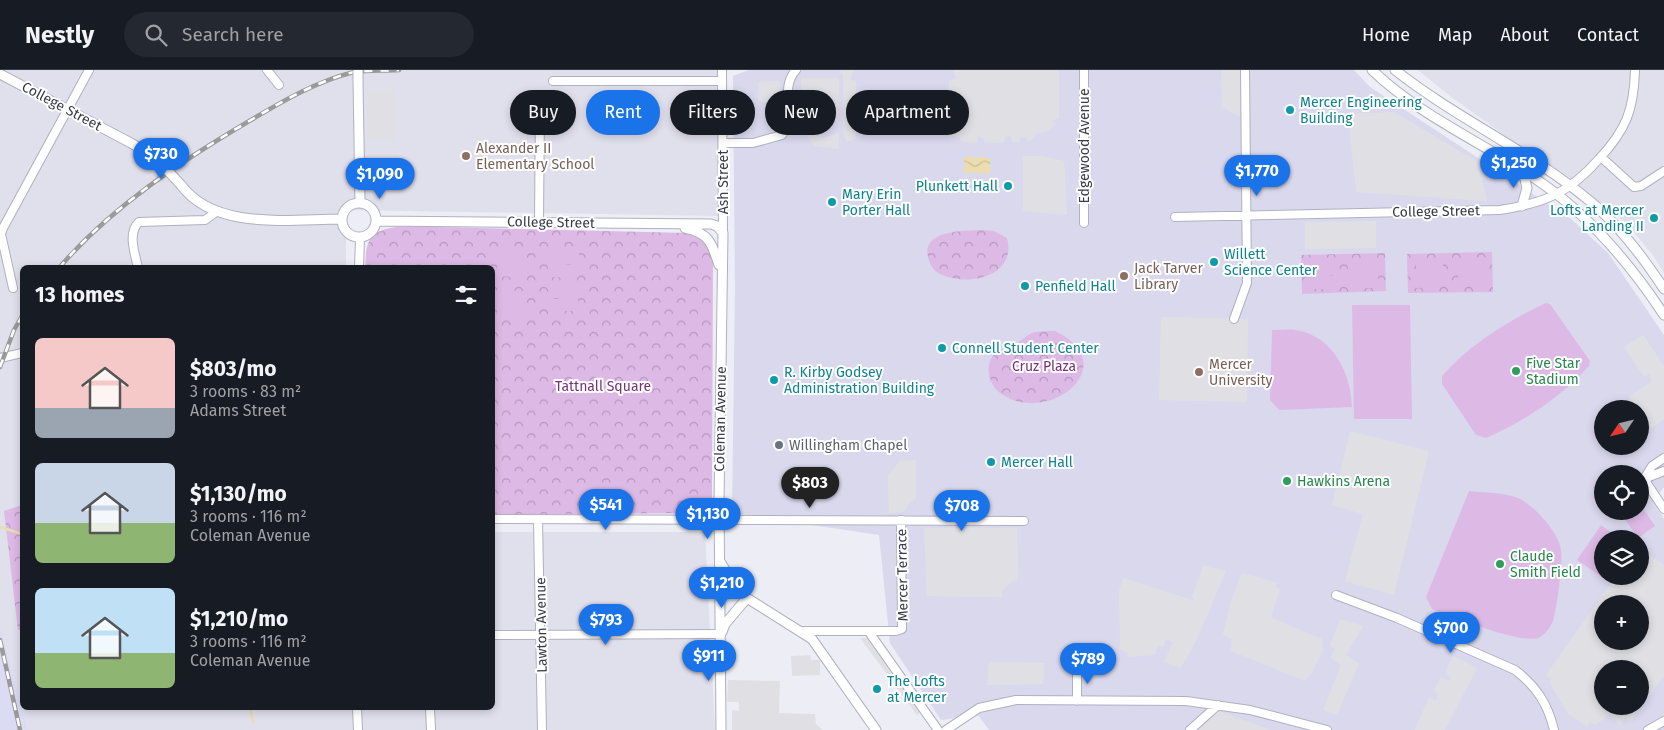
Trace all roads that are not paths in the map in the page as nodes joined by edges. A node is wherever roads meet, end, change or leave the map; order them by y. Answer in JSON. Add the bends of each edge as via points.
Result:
{"nodes":[{"id":1,"x":89,"y":70,"type":"edge"},
{"id":2,"x":267,"y":70,"type":"edge"},
{"id":3,"x":722,"y":70,"type":"edge"},
{"id":4,"x":796,"y":70,"type":"edge"},
{"id":5,"x":1084,"y":70,"type":"edge"},
{"id":6,"x":1246,"y":70,"type":"edge"},
{"id":7,"x":1372,"y":70,"type":"edge"},
{"id":8,"x":1395,"y":70,"type":"edge"},
{"id":9,"x":1635,"y":70,"type":"edge"},
{"id":10,"x":0,"y":74,"type":"edge"},
{"id":11,"x":358,"y":75,"type":"edge"},
{"id":12,"x":553,"y":81,"type":"dead end"},
{"id":13,"x":722,"y":81,"type":"junction"},
{"id":14,"x":279,"y":85,"type":"dead end"},
{"id":15,"x":68,"y":109,"type":"junction"},
{"id":16,"x":540,"y":135,"type":"edge"},
{"id":17,"x":723,"y":143,"type":"junction"},
{"id":18,"x":1601,"y":157,"type":"junction"},
{"id":19,"x":1522,"y":170,"type":"junction"},
{"id":20,"x":1664,"y":170,"type":"edge"},
{"id":21,"x":1571,"y":186,"type":"junction"},
{"id":22,"x":1557,"y":194,"type":"junction"},
{"id":23,"x":360,"y":202,"type":"junction"},
{"id":24,"x":1522,"y":206,"type":"junction"},
{"id":25,"x":216,"y":212,"type":"junction"},
{"id":26,"x":1246,"y":215,"type":"junction"},
{"id":27,"x":1175,"y":217,"type":"dead end"},
{"id":28,"x":341,"y":219,"type":"junction"},
{"id":29,"x":376,"y":221,"type":"junction"},
{"id":30,"x":539,"y":222,"type":"junction"},
{"id":31,"x":1084,"y":223,"type":"dead end"},
{"id":32,"x":666,"y":224,"type":"junction"},
{"id":33,"x":2,"y":227,"type":"edge"},
{"id":34,"x":723,"y":233,"type":"junction"},
{"id":35,"x":360,"y":238,"type":"junction"},
{"id":36,"x":3,"y":261,"type":"edge"},
{"id":37,"x":137,"y":265,"type":"edge"},
{"id":38,"x":360,"y":265,"type":"edge"},
{"id":39,"x":722,"y":274,"type":"junction"},
{"id":40,"x":13,"y":288,"type":"dead end"},
{"id":41,"x":1664,"y":289,"type":"edge"},
{"id":42,"x":1664,"y":315,"type":"edge"},
{"id":43,"x":1234,"y":319,"type":"dead end"},
{"id":44,"x":20,"y":354,"type":"edge"},
{"id":45,"x":2,"y":358,"type":"edge"},
{"id":46,"x":1664,"y":458,"type":"edge"},
{"id":47,"x":1649,"y":471,"type":"edge"},
{"id":48,"x":1664,"y":471,"type":"edge"},
{"id":49,"x":1649,"y":477,"type":"edge"},
{"id":50,"x":1649,"y":486,"type":"edge"},
{"id":51,"x":1664,"y":509,"type":"edge"},
{"id":52,"x":495,"y":520,"type":"edge"},
{"id":53,"x":538,"y":520,"type":"junction"},
{"id":54,"x":719,"y":520,"type":"junction"},
{"id":55,"x":901,"y":520,"type":"junction"},
{"id":56,"x":1024,"y":521,"type":"dead end"},
{"id":57,"x":720,"y":560,"type":"junction"},
{"id":58,"x":1336,"y":595,"type":"dead end"},
{"id":59,"x":747,"y":598,"type":"junction"},
{"id":60,"x":800,"y":631,"type":"junction"},
{"id":61,"x":869,"y":632,"type":"junction"},
{"id":62,"x":541,"y":634,"type":"junction"},
{"id":63,"x":721,"y":634,"type":"junction"},
{"id":64,"x":495,"y":635,"type":"edge"},
{"id":65,"x":1077,"y":670,"type":"dead end"},
{"id":66,"x":1077,"y":700,"type":"junction"},
{"id":67,"x":1218,"y":705,"type":"junction"},
{"id":68,"x":357,"y":710,"type":"edge"},
{"id":69,"x":430,"y":710,"type":"edge"},
{"id":70,"x":1664,"y":721,"type":"edge"},
{"id":71,"x":358,"y":730,"type":"edge"},
{"id":72,"x":431,"y":730,"type":"edge"},
{"id":73,"x":542,"y":730,"type":"edge"},
{"id":74,"x":721,"y":730,"type":"edge"},
{"id":75,"x":876,"y":730,"type":"edge"},
{"id":76,"x":938,"y":730,"type":"edge"},
{"id":77,"x":946,"y":730,"type":"edge"},
{"id":78,"x":1190,"y":730,"type":"edge"},
{"id":79,"x":1327,"y":730,"type":"edge"},
{"id":80,"x":1554,"y":730,"type":"edge"},
{"id":81,"x":1648,"y":730,"type":"edge"}],
"edges":[{"from":1,"to":15,"type":"street"},
{"from":2,"to":14,"type":"street"},
{"from":3,"to":13,"type":"street","name":"Ash Street"},
{"from":4,"to":17,"type":"street","via":[[788,83],[787,120],[782,135],[753,143]]},
{"from":5,"to":31,"type":"street","name":"Edgewood Avenue"},
{"from":6,"to":26,"type":"street"},
{"from":7,"to":19,"type":"street","via":[[1429,114]]},
{"from":8,"to":21,"type":"street","via":[[1445,106]]},
{"from":9,"to":18,"type":"street","name":"College Street","via":[[1628,120]]},
{"from":10,"to":15,"type":"street","name":"College Street"},
{"from":11,"to":23,"type":"street"},
{"from":12,"to":13,"type":"street"},
{"from":13,"to":17,"type":"street","name":"Ash Street"},
{"from":15,"to":25,"type":"street","name":"College Street","bridge":true,"via":[[157,159],[198,202]]},
{"from":15,"to":33,"type":"street"},
{"from":16,"to":30,"type":"street"},
{"from":17,"to":34,"type":"street","name":"Ash Street"},
{"from":18,"to":20,"type":"street","via":[[1634,187],[1641,186]]},
{"from":18,"to":21,"type":"street","name":"College Street","via":[[1582,179]]},
{"from":19,"to":22,"type":"street"},
{"from":19,"to":24,"type":"street","via":[[1527,188]]},
{"from":21,"to":22,"type":"street","name":"College Street"},
{"from":21,"to":41,"type":"street","via":[[1634,246]]},
{"from":22,"to":24,"type":"street","name":"College Street"},
{"from":22,"to":42,"type":"street","via":[[1610,243]]},
{"from":23,"to":28,"type":"street","via":[[347,207]]},
{"from":23,"to":29,"type":"street","via":[[372,209]]},
{"from":24,"to":26,"type":"street","name":"College Street","via":[[1500,210]]},
{"from":25,"to":28,"type":"street","name":"College Street","via":[[250,218]]},
{"from":25,"to":37,"type":"street","name":"College Street","via":[[205,220],[143,220],[136,224],[132,236]]},
{"from":26,"to":27,"type":"street","name":"College Street"},
{"from":26,"to":43,"type":"street","via":[[1247,283]]},
{"from":28,"to":35,"type":"street","via":[[348,233]]},
{"from":29,"to":30,"type":"street","name":"College Street"},
{"from":29,"to":35,"type":"street","via":[[370,233]]},
{"from":30,"to":32,"type":"street","name":"College Street"},
{"from":32,"to":34,"type":"street","name":"College Street","via":[[711,224]]},
{"from":32,"to":39,"type":"street","via":[[703,234],[711,243]]},
{"from":33,"to":36,"type":"street"},
{"from":34,"to":39,"type":"street","name":"Coleman Avenue"},
{"from":35,"to":38,"type":"street"},
{"from":36,"to":40,"type":"street"},
{"from":39,"to":54,"type":"street","name":"Coleman Avenue"},
{"from":44,"to":45,"type":"street"},
{"from":46,"to":47,"type":"street"},
{"from":48,"to":49,"type":"street"},
{"from":50,"to":51,"type":"street"},
{"from":52,"to":53,"type":"street"},
{"from":53,"to":54,"type":"street"},
{"from":53,"to":62,"type":"street","name":"Lawton Avenue"},
{"from":54,"to":55,"type":"street"},
{"from":54,"to":57,"type":"street","name":"Coleman Avenue"},
{"from":55,"to":56,"type":"street"},
{"from":55,"to":61,"type":"street","name":"Mercer Terrace","via":[[902,629]]},
{"from":57,"to":59,"type":"street","via":[[732,583]]},
{"from":57,"to":63,"type":"street","name":"Coleman Avenue"},
{"from":58,"to":80,"type":"street","via":[[1515,670],[1543,698]]},
{"from":59,"to":60,"type":"street"},
{"from":59,"to":63,"type":"street","via":[[725,624]]},
{"from":60,"to":61,"type":"street"},
{"from":60,"to":75,"type":"street","via":[[816,644]]},
{"from":61,"to":76,"type":"street"},
{"from":62,"to":63,"type":"street"},
{"from":62,"to":64,"type":"street"},
{"from":62,"to":73,"type":"street","name":"Lawton Avenue"},
{"from":63,"to":74,"type":"street","name":"Coleman Avenue"},
{"from":65,"to":66,"type":"street"},
{"from":66,"to":67,"type":"street","via":[[1186,701]]},
{"from":66,"to":77,"type":"street","via":[[1016,700],[980,708]]},
{"from":67,"to":78,"type":"street"},
{"from":67,"to":79,"type":"street"},
{"from":68,"to":71,"type":"street"},
{"from":69,"to":72,"type":"street"},
{"from":70,"to":81,"type":"street"}]}
